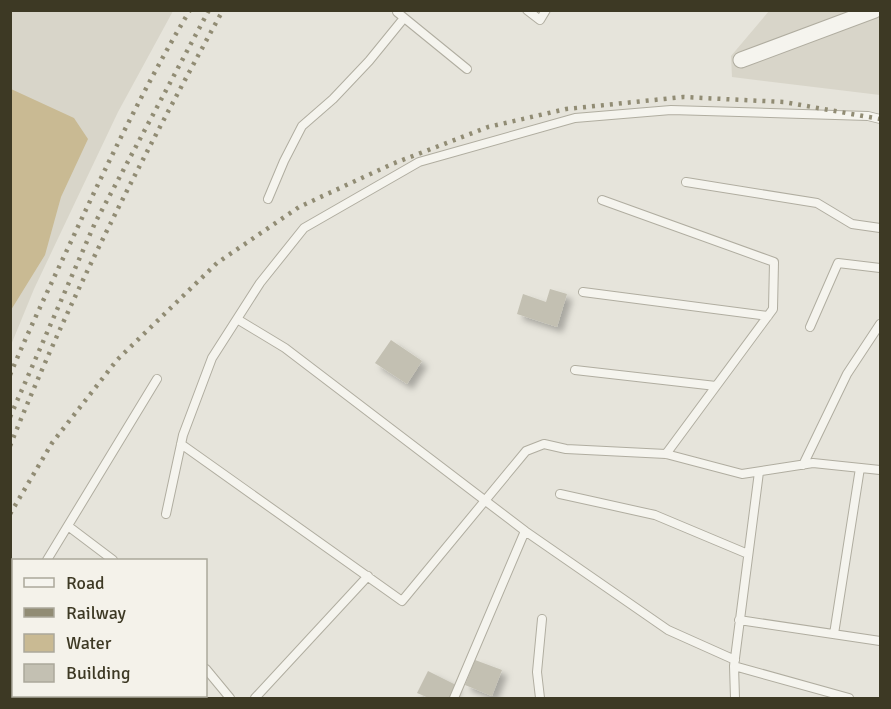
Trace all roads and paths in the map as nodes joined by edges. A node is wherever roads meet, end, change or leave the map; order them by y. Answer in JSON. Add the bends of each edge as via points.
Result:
{"nodes":[{"id":1,"x":397,"y":10,"type":"edge"},
{"id":2,"x":527,"y":10,"type":"edge"},
{"id":3,"x":546,"y":10,"type":"edge"},
{"id":4,"x":875,"y":10,"type":"edge"},
{"id":5,"x":404,"y":18,"type":"junction"},
{"id":6,"x":741,"y":60,"type":"dead end"},
{"id":7,"x":467,"y":69,"type":"dead end"},
{"id":8,"x":880,"y":119,"type":"edge"},
{"id":9,"x":686,"y":182,"type":"dead end"},
{"id":10,"x":268,"y":199,"type":"dead end"},
{"id":11,"x":602,"y":200,"type":"dead end"},
{"id":12,"x":880,"y":228,"type":"edge"},
{"id":13,"x":880,"y":268,"type":"edge"},
{"id":14,"x":583,"y":292,"type":"dead end"},
{"id":15,"x":768,"y":316,"type":"junction"},
{"id":16,"x":237,"y":318,"type":"junction"},
{"id":17,"x":880,"y":324,"type":"edge"},
{"id":18,"x":810,"y":327,"type":"dead end"},
{"id":19,"x":575,"y":370,"type":"dead end"},
{"id":20,"x":156,"y":379,"type":"dead end"},
{"id":21,"x":716,"y":386,"type":"junction"},
{"id":22,"x":181,"y":444,"type":"junction"},
{"id":23,"x":666,"y":454,"type":"junction"},
{"id":24,"x":802,"y":465,"type":"junction"},
{"id":25,"x":860,"y":468,"type":"junction"},
{"id":26,"x":880,"y":470,"type":"edge"},
{"id":27,"x":759,"y":472,"type":"junction"},
{"id":28,"x":560,"y":494,"type":"dead end"},
{"id":29,"x":486,"y":501,"type":"junction"},
{"id":30,"x":166,"y":514,"type":"dead end"},
{"id":31,"x":68,"y":526,"type":"junction"},
{"id":32,"x":525,"y":531,"type":"junction"},
{"id":33,"x":748,"y":554,"type":"junction"},
{"id":34,"x":48,"y":559,"type":"edge"},
{"id":35,"x":110,"y":559,"type":"edge"},
{"id":36,"x":369,"y":576,"type":"junction"},
{"id":37,"x":542,"y":619,"type":"dead end"},
{"id":38,"x":739,"y":620,"type":"junction"},
{"id":39,"x":834,"y":634,"type":"junction"},
{"id":40,"x":880,"y":641,"type":"edge"},
{"id":41,"x":735,"y":663,"type":"junction"},
{"id":42,"x":207,"y":670,"type":"edge"},
{"id":43,"x":230,"y":699,"type":"edge"},
{"id":44,"x":255,"y":699,"type":"edge"},
{"id":45,"x":454,"y":699,"type":"edge"},
{"id":46,"x":540,"y":699,"type":"edge"},
{"id":47,"x":735,"y":699,"type":"edge"},
{"id":48,"x":849,"y":699,"type":"edge"}],
"edges":[{"from":1,"to":5,"type":"lane"},
{"from":2,"to":3,"type":"lane","via":[[540,20]]},
{"from":4,"to":6,"type":"street"},
{"from":5,"to":7,"type":"lane"},
{"from":5,"to":10,"type":"lane","via":[[369,61],[302,126]]},
{"from":8,"to":16,"type":"lane","via":[[671,110],[575,118],[419,162],[304,228]]},
{"from":9,"to":12,"type":"lane","via":[[817,203],[852,224]]},
{"from":11,"to":15,"type":"lane","via":[[774,262],[773,309]]},
{"from":13,"to":18,"type":"lane","via":[[838,263]]},
{"from":14,"to":15,"type":"lane"},
{"from":15,"to":21,"type":"lane"},
{"from":16,"to":22,"type":"lane","via":[[212,358]]},
{"from":16,"to":29,"type":"lane","via":[[285,348]]},
{"from":17,"to":24,"type":"lane","via":[[847,374]]},
{"from":19,"to":21,"type":"lane"},
{"from":20,"to":31,"type":"lane"},
{"from":21,"to":23,"type":"lane"},
{"from":22,"to":30,"type":"lane"},
{"from":22,"to":36,"type":"lane"},
{"from":23,"to":27,"type":"lane","via":[[741,474]]},
{"from":23,"to":29,"type":"lane","via":[[566,449],[544,444],[526,451]]},
{"from":24,"to":25,"type":"lane"},
{"from":24,"to":27,"type":"lane"},
{"from":25,"to":26,"type":"lane"},
{"from":25,"to":39,"type":"lane"},
{"from":27,"to":33,"type":"lane"},
{"from":28,"to":33,"type":"lane","via":[[655,515]]},
{"from":29,"to":32,"type":"lane"},
{"from":29,"to":36,"type":"lane","via":[[402,601]]},
{"from":31,"to":34,"type":"lane"},
{"from":31,"to":35,"type":"lane"},
{"from":32,"to":41,"type":"lane","via":[[668,630]]},
{"from":32,"to":45,"type":"lane"},
{"from":33,"to":38,"type":"lane"},
{"from":36,"to":44,"type":"lane"},
{"from":37,"to":46,"type":"lane","via":[[537,672]]},
{"from":38,"to":39,"type":"lane"},
{"from":38,"to":41,"type":"lane"},
{"from":39,"to":40,"type":"lane"},
{"from":41,"to":47,"type":"lane"},
{"from":41,"to":48,"type":"lane"},
{"from":42,"to":43,"type":"lane"}]}
